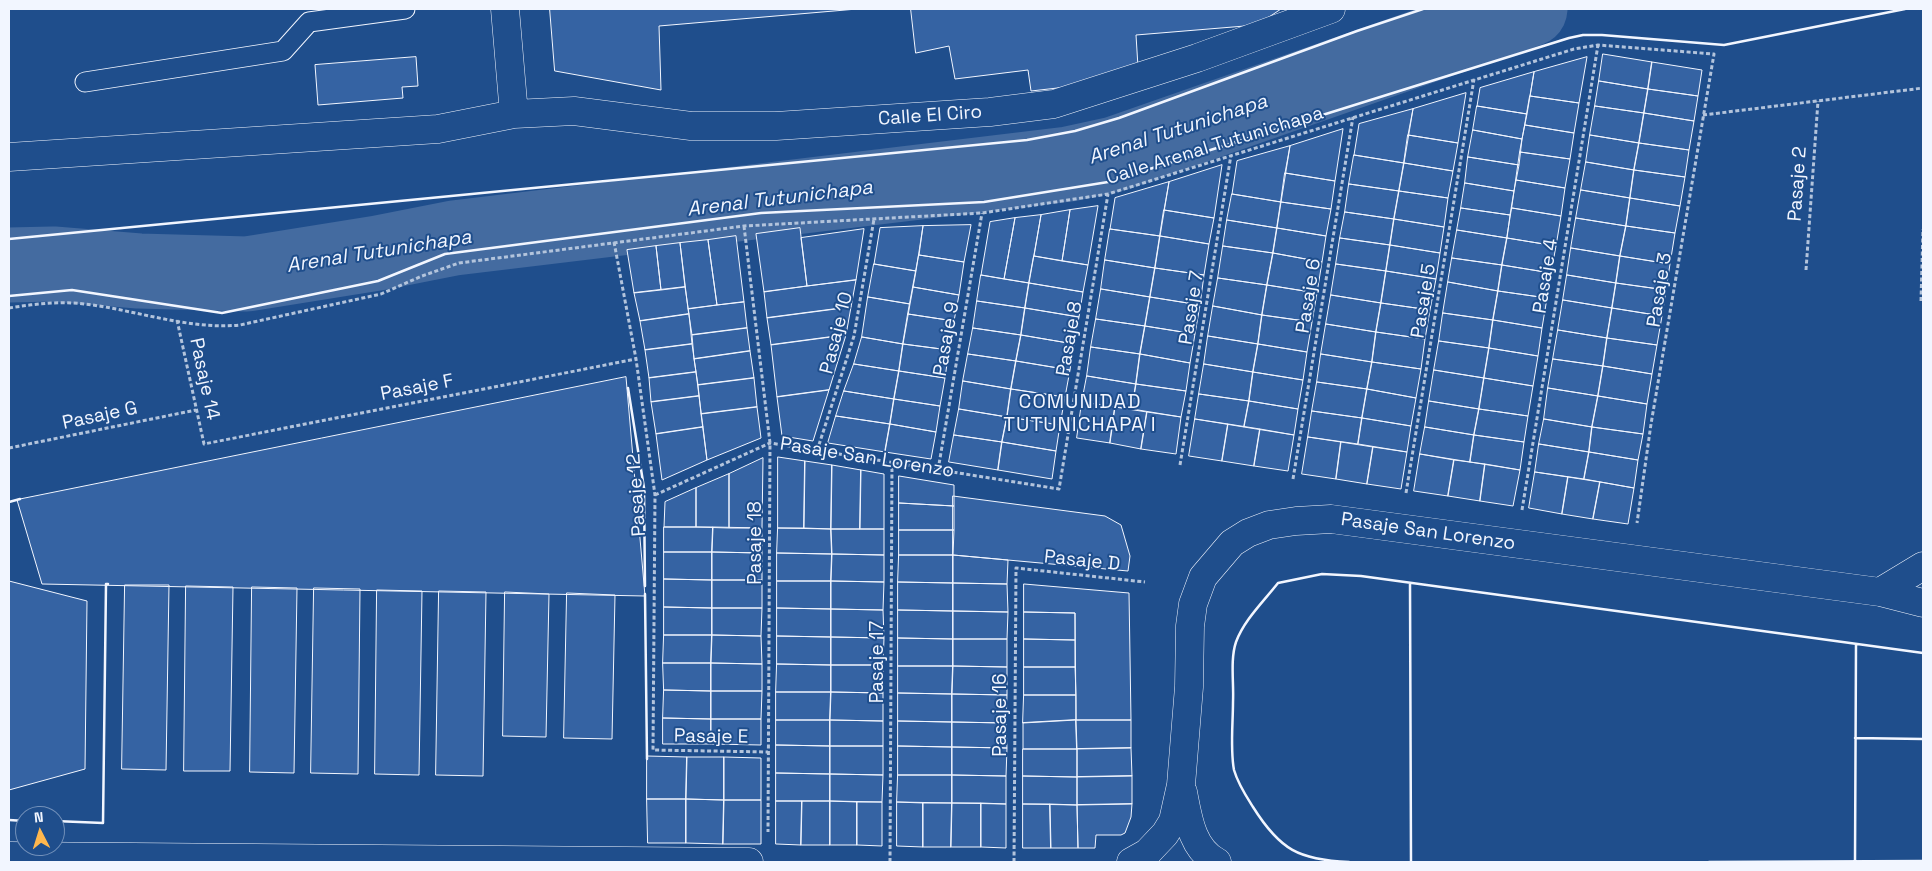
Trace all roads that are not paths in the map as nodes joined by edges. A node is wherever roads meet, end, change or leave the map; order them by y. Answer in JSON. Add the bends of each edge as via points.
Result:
{"nodes":[{"id":1,"x":405,"y":9,"type":"edge"},
{"id":2,"x":505,"y":9,"type":"edge"},
{"id":3,"x":1331,"y":9,"type":"edge"},
{"id":4,"x":86,"y":82,"type":"dead end"},
{"id":5,"x":514,"y":114,"type":"junction"},
{"id":6,"x":9,"y":157,"type":"edge"},
{"id":7,"x":1923,"y":566,"type":"edge"},
{"id":8,"x":1880,"y":592,"type":"junction"},
{"id":9,"x":1923,"y":603,"type":"edge"},
{"id":10,"x":1182,"y":785,"type":"junction"},
{"id":11,"x":9,"y":856,"type":"edge"},
{"id":12,"x":750,"y":862,"type":"edge"},
{"id":13,"x":1130,"y":862,"type":"edge"},
{"id":14,"x":1217,"y":862,"type":"edge"}],
"edges":[{"from":1,"to":4,"type":"lane","via":[[310,22],[283,51]]},
{"from":2,"to":5,"type":"street"},
{"from":3,"to":5,"type":"street","name":"Calle El Ciro","via":[[1197,58],[1054,104],[990,112],[776,126],[691,126],[574,111]]},
{"from":5,"to":6,"type":"street","name":"Calle El Ciro","via":[[438,129]]},
{"from":7,"to":8,"type":"street"},
{"from":8,"to":9,"type":"street","name":"Pasaje San Lorenzo"},
{"from":8,"to":10,"type":"street","name":"Pasaje San Lorenzo","via":[[1331,519],[1269,525],[1232,543],[1203,577],[1193,604]]},
{"from":10,"to":13,"type":"street","name":"Pasaje San Lorenzo","via":[[1173,821],[1165,834],[1147,853]]},
{"from":10,"to":14,"type":"street","name":"Pasaje San Lorenzo","via":[[1188,819],[1196,840],[1209,858]]},
{"from":11,"to":12,"type":"street"}]}
